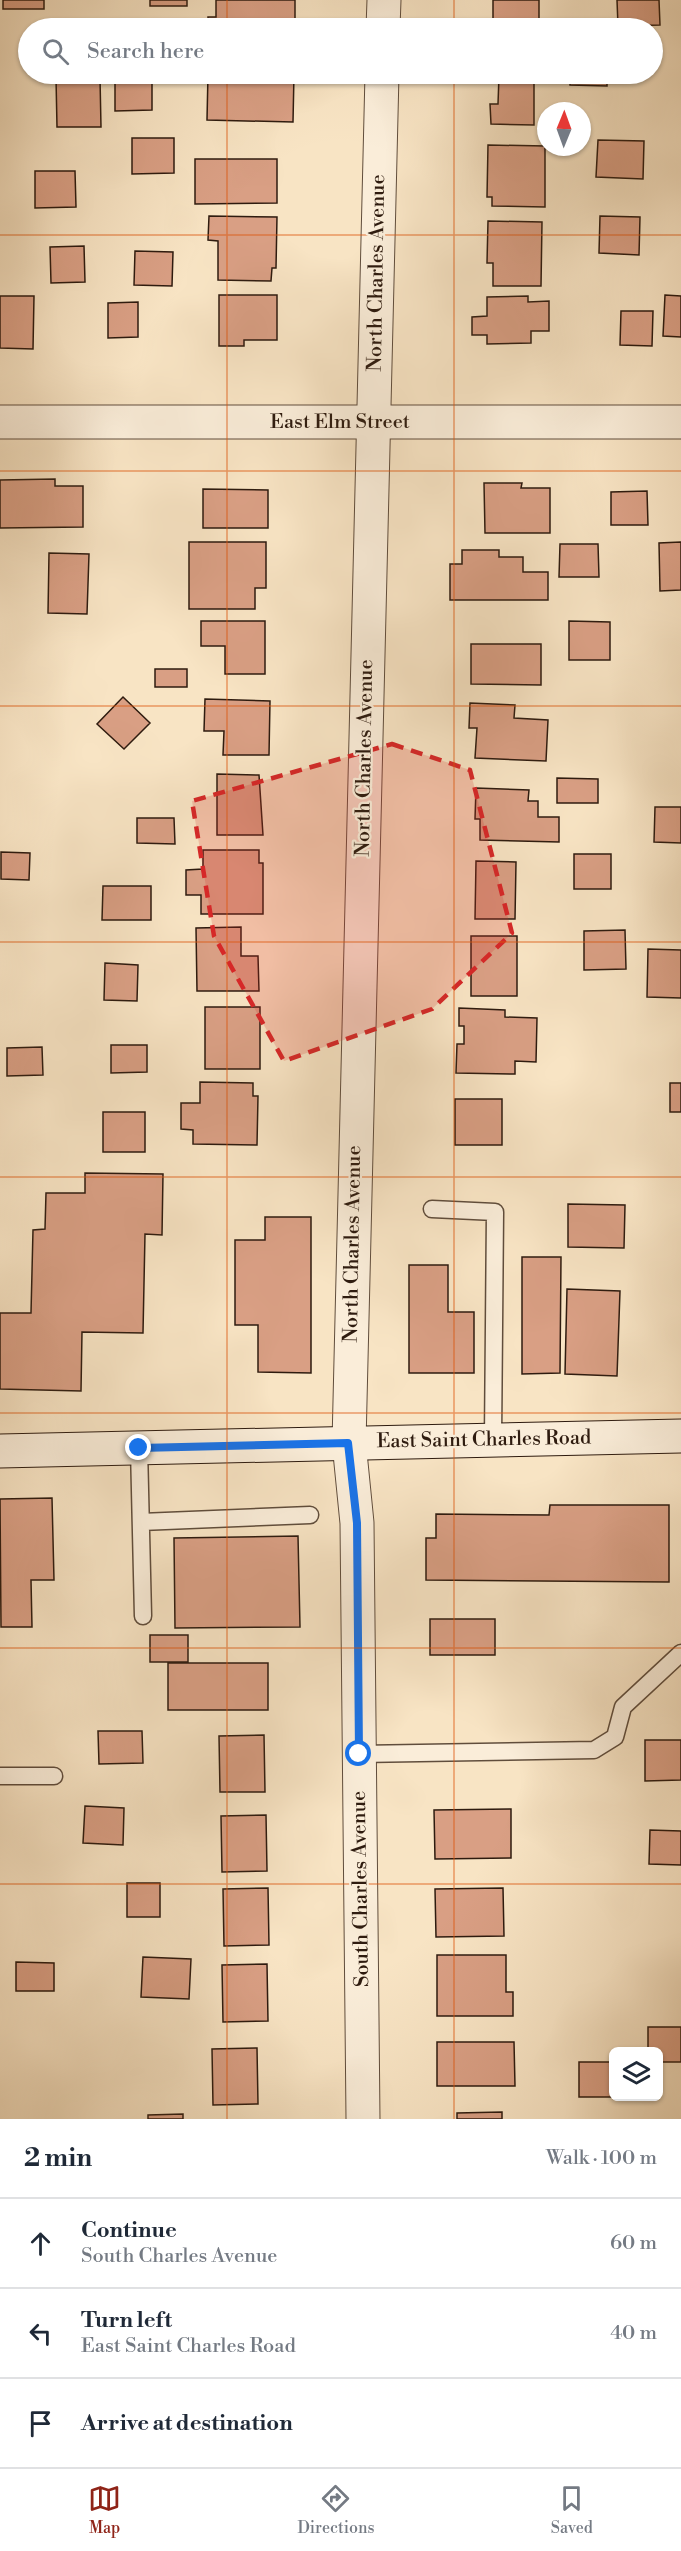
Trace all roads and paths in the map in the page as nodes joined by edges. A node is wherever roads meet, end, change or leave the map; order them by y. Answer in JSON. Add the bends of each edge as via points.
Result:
{"nodes":[{"id":1,"x":384,"y":0,"type":"edge"},
{"id":2,"x":383,"y":18,"type":"edge"},
{"id":3,"x":382,"y":84,"type":"edge"},
{"id":4,"x":0,"y":422,"type":"edge"},
{"id":5,"x":374,"y":422,"type":"junction"},
{"id":6,"x":681,"y":422,"type":"edge"},
{"id":7,"x":432,"y":1209,"type":"dead end"},
{"id":8,"x":681,"y":1436,"type":"edge"},
{"id":9,"x":493,"y":1440,"type":"junction"},
{"id":10,"x":348,"y":1443,"type":"junction"},
{"id":11,"x":139,"y":1448,"type":"junction"},
{"id":12,"x":0,"y":1451,"type":"edge"},
{"id":13,"x":310,"y":1515,"type":"dead end"},
{"id":14,"x":141,"y":1522,"type":"junction"},
{"id":15,"x":142,"y":1616,"type":"dead end"},
{"id":16,"x":681,"y":1653,"type":"edge"},
{"id":17,"x":359,"y":1754,"type":"junction"},
{"id":18,"x":0,"y":1776,"type":"edge"},
{"id":19,"x":54,"y":1776,"type":"dead end"},
{"id":20,"x":363,"y":2119,"type":"edge"}],
"edges":[{"from":1,"to":2,"type":"street"},
{"from":3,"to":5,"type":"street","name":"North Charles Avenue"},
{"from":4,"to":5,"type":"street","name":"East Elm Street"},
{"from":5,"to":6,"type":"street","name":"East Elm Street"},
{"from":5,"to":10,"type":"street","name":"North Charles Avenue"},
{"from":7,"to":9,"type":"lane","via":[[495,1212]]},
{"from":8,"to":9,"type":"street","name":"East Saint Charles Road"},
{"from":9,"to":10,"type":"street","name":"East Saint Charles Road"},
{"from":10,"to":11,"type":"street","name":"East Saint Charles Road"},
{"from":10,"to":17,"type":"street","name":"South Charles Avenue","via":[[357,1523]]},
{"from":11,"to":12,"type":"street","name":"East Saint Charles Road"},
{"from":11,"to":14,"type":"lane"},
{"from":13,"to":14,"type":"lane"},
{"from":14,"to":15,"type":"lane"},
{"from":16,"to":17,"type":"lane","via":[[623,1707],[615,1737],[594,1750]]},
{"from":17,"to":20,"type":"street","name":"South Charles Avenue"},
{"from":18,"to":19,"type":"lane"}]}
